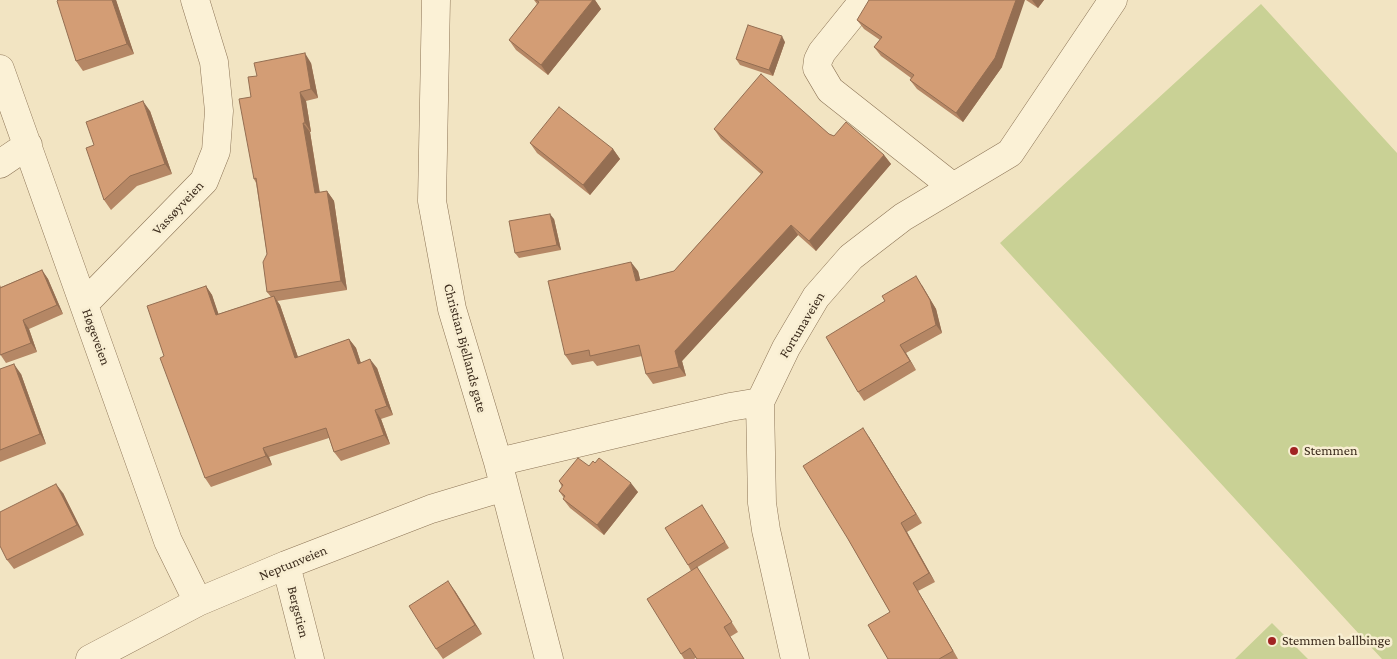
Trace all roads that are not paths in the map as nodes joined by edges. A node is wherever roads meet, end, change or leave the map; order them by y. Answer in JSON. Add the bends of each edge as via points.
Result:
{"nodes":[{"id":1,"x":195,"y":0,"type":"edge"},
{"id":2,"x":436,"y":0,"type":"edge"},
{"id":3,"x":864,"y":0,"type":"edge"},
{"id":4,"x":1113,"y":0,"type":"edge"},
{"id":5,"x":0,"y":69,"type":"edge"},
{"id":6,"x":28,"y":145,"type":"junction"},
{"id":7,"x":0,"y":164,"type":"edge"},
{"id":8,"x":953,"y":187,"type":"junction"},
{"id":9,"x":84,"y":304,"type":"junction"},
{"id":10,"x":760,"y":402,"type":"junction"},
{"id":11,"x":501,"y":474,"type":"junction"},
{"id":12,"x":286,"y":565,"type":"junction"},
{"id":13,"x":198,"y":602,"type":"junction"},
{"id":14,"x":90,"y":659,"type":"edge"},
{"id":15,"x":310,"y":659,"type":"edge"},
{"id":16,"x":548,"y":659,"type":"edge"},
{"id":17,"x":795,"y":659,"type":"edge"}],
"edges":[{"from":1,"to":9,"type":"street","name":"Vassøyveien","via":[[214,62],[219,111],[216,151],[204,182]]},
{"from":2,"to":11,"type":"street","name":"Christian Bjellands gate","via":[[432,200],[452,309]]},
{"from":3,"to":8,"type":"street","via":[[822,52],[817,68],[830,90]]},
{"from":4,"to":8,"type":"street","name":"Fortunaveien","via":[[1010,153]]},
{"from":5,"to":6,"type":"street","name":"Høgeveien"},
{"from":6,"to":7,"type":"street"},
{"from":6,"to":9,"type":"street","name":"Høgeveien"},
{"from":8,"to":10,"type":"street","name":"Fortunaveien","via":[[902,217],[851,257],[816,297]]},
{"from":9,"to":13,"type":"street","name":"Høgeveien","via":[[168,541]]},
{"from":10,"to":11,"type":"street","via":[[730,407]]},
{"from":10,"to":17,"type":"street","name":"Fortunaveien","via":[[762,503]]},
{"from":11,"to":12,"type":"street","name":"Neptunveien","via":[[432,509]]},
{"from":11,"to":16,"type":"street","name":"Christian Bjellands gate"},
{"from":12,"to":13,"type":"street","name":"Neptunveien"},
{"from":12,"to":15,"type":"street","name":"Bergstien"},
{"from":13,"to":14,"type":"street","name":"Neptunveien"}]}
